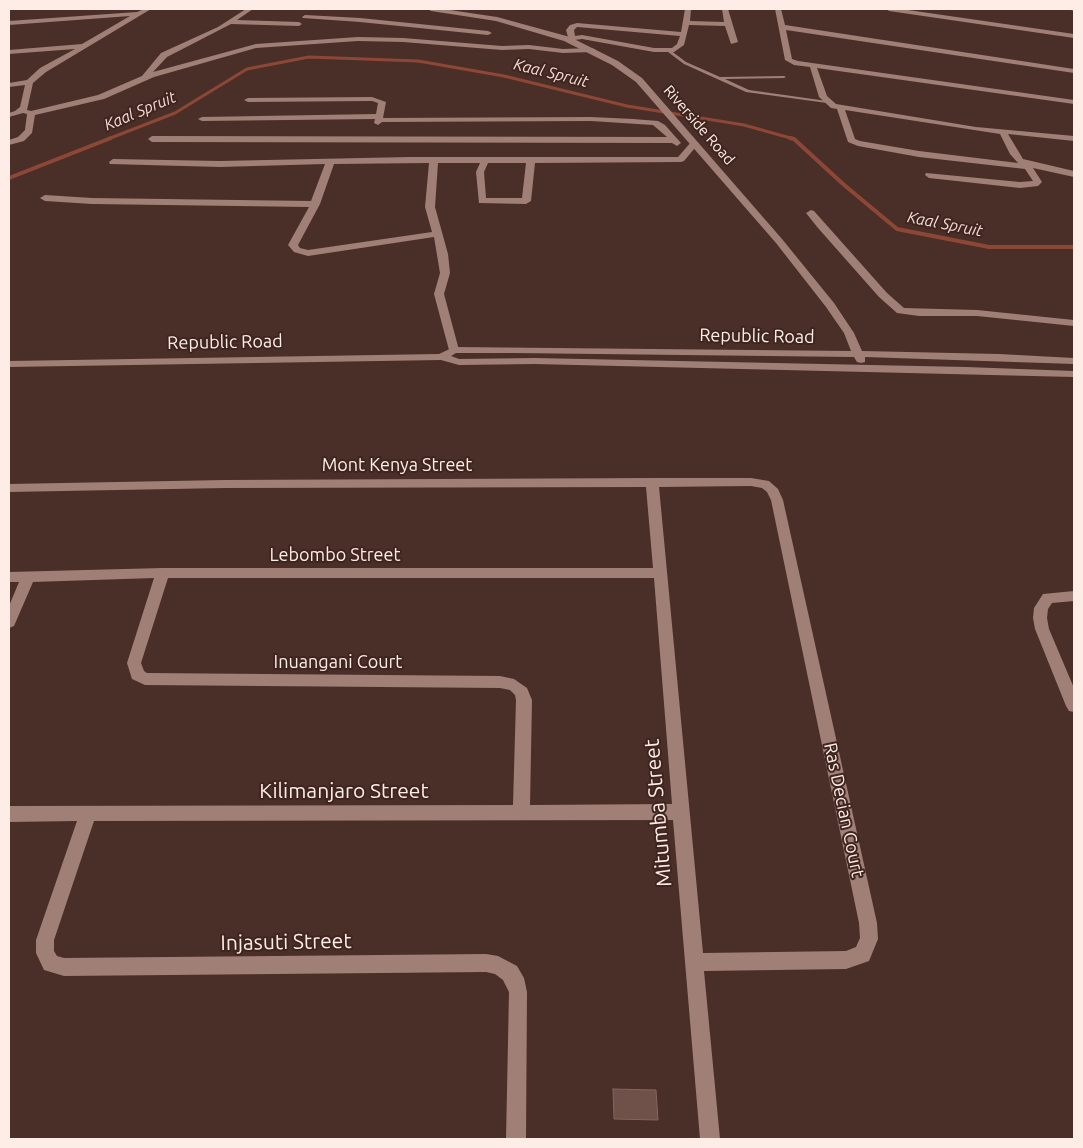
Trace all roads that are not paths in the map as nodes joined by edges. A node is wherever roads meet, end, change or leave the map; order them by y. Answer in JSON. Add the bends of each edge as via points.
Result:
{"nodes":[{"id":1,"x":148,"y":9,"type":"edge"},
{"id":2,"x":250,"y":9,"type":"edge"},
{"id":3,"x":313,"y":9,"type":"edge"},
{"id":4,"x":431,"y":9,"type":"edge"},
{"id":5,"x":688,"y":9,"type":"edge"},
{"id":6,"x":725,"y":9,"type":"edge"},
{"id":7,"x":778,"y":9,"type":"edge"},
{"id":8,"x":889,"y":9,"type":"edge"},
{"id":9,"x":139,"y":14,"type":"junction"},
{"id":10,"x":305,"y":17,"type":"junction"},
{"id":11,"x":231,"y":22,"type":"junction"},
{"id":12,"x":9,"y":23,"type":"edge"},
{"id":13,"x":687,"y":23,"type":"junction"},
{"id":14,"x":728,"y":24,"type":"junction"},
{"id":15,"x":782,"y":27,"type":"junction"},
{"id":16,"x":293,"y":33,"type":"junction"},
{"id":17,"x":488,"y":33,"type":"dead end"},
{"id":18,"x":684,"y":34,"type":"junction"},
{"id":19,"x":1074,"y":36,"type":"edge"},
{"id":20,"x":569,"y":39,"type":"junction"},
{"id":21,"x":734,"y":42,"type":"dead end"},
{"id":22,"x":84,"y":46,"type":"junction"},
{"id":23,"x":592,"y":50,"type":"junction"},
{"id":24,"x":669,"y":50,"type":"junction"},
{"id":25,"x":9,"y":52,"type":"edge"},
{"id":26,"x":813,"y":66,"type":"junction"},
{"id":27,"x":1074,"y":71,"type":"edge"},
{"id":28,"x":145,"y":77,"type":"junction"},
{"id":29,"x":784,"y":77,"type":"dead end"},
{"id":30,"x":719,"y":78,"type":"junction"},
{"id":31,"x":29,"y":82,"type":"junction"},
{"id":32,"x":9,"y":85,"type":"edge"},
{"id":33,"x":248,"y":100,"type":"dead end"},
{"id":34,"x":827,"y":102,"type":"junction"},
{"id":35,"x":1074,"y":102,"type":"edge"},
{"id":36,"x":840,"y":107,"type":"junction"},
{"id":37,"x":22,"y":110,"type":"junction"},
{"id":38,"x":31,"y":113,"type":"junction"},
{"id":39,"x":9,"y":115,"type":"edge"},
{"id":40,"x":379,"y":118,"type":"junction"},
{"id":41,"x":202,"y":119,"type":"dead end"},
{"id":42,"x":1003,"y":132,"type":"junction"},
{"id":43,"x":1074,"y":138,"type":"edge"},
{"id":44,"x":152,"y":139,"type":"dead end"},
{"id":45,"x":374,"y":139,"type":"junction"},
{"id":46,"x":675,"y":140,"type":"junction"},
{"id":47,"x":9,"y":143,"type":"edge"},
{"id":48,"x":695,"y":143,"type":"junction"},
{"id":49,"x":685,"y":154,"type":"junction"},
{"id":50,"x":434,"y":160,"type":"junction"},
{"id":51,"x":485,"y":160,"type":"junction"},
{"id":52,"x":531,"y":160,"type":"junction"},
{"id":53,"x":113,"y":162,"type":"dead end"},
{"id":54,"x":330,"y":163,"type":"junction"},
{"id":55,"x":1027,"y":165,"type":"junction"},
{"id":56,"x":1074,"y":174,"type":"edge"},
{"id":57,"x":929,"y":175,"type":"dead end"},
{"id":58,"x":45,"y":198,"type":"dead end"},
{"id":59,"x":315,"y":204,"type":"junction"},
{"id":60,"x":811,"y":213,"type":"dead end"},
{"id":61,"x":437,"y":234,"type":"junction"},
{"id":62,"x":1074,"y":323,"type":"edge"},
{"id":63,"x":454,"y":350,"type":"junction"},
{"id":64,"x":859,"y":354,"type":"junction"},
{"id":65,"x":441,"y":357,"type":"junction"},
{"id":66,"x":1074,"y":361,"type":"edge"},
{"id":67,"x":9,"y":364,"type":"edge"},
{"id":68,"x":865,"y":369,"type":"junction"},
{"id":69,"x":1074,"y":374,"type":"edge"},
{"id":70,"x":652,"y":482,"type":"junction"},
{"id":71,"x":9,"y":488,"type":"edge"},
{"id":72,"x":777,"y":500,"type":"joint"},
{"id":73,"x":163,"y":573,"type":"junction"},
{"id":74,"x":660,"y":574,"type":"junction"},
{"id":75,"x":9,"y":576,"type":"edge"},
{"id":76,"x":29,"y":576,"type":"junction"},
{"id":77,"x":1074,"y":596,"type":"edge"},
{"id":78,"x":9,"y":622,"type":"edge"},
{"id":79,"x":1073,"y":699,"type":"edge"},
{"id":80,"x":680,"y":812,"type":"junction"},
{"id":81,"x":88,"y":813,"type":"junction"},
{"id":82,"x":521,"y":813,"type":"junction"},
{"id":83,"x":9,"y":814,"type":"edge"},
{"id":84,"x":693,"y":962,"type":"junction"},
{"id":85,"x":516,"y":1139,"type":"edge"},
{"id":86,"x":710,"y":1139,"type":"edge"}],
"edges":[{"from":1,"to":9,"type":"street"},
{"from":2,"to":11,"type":"street"},
{"from":3,"to":10,"type":"street"},
{"from":4,"to":20,"type":"street","name":"Riverside Road","via":[[513,22]]},
{"from":5,"to":13,"type":"street"},
{"from":6,"to":14,"type":"street"},
{"from":7,"to":15,"type":"street"},
{"from":8,"to":19,"type":"street"},
{"from":9,"to":12,"type":"street"},
{"from":9,"to":22,"type":"street"},
{"from":10,"to":16,"type":"street"},
{"from":10,"to":17,"type":"street"},
{"from":11,"to":16,"type":"street"},
{"from":11,"to":28,"type":"street","via":[[164,55]]},
{"from":13,"to":14,"type":"street"},
{"from":13,"to":18,"type":"street"},
{"from":14,"to":21,"type":"street"},
{"from":15,"to":26,"type":"street","via":[[788,58]]},
{"from":15,"to":27,"type":"street"},
{"from":16,"to":23,"type":"street","via":[[502,48]]},
{"from":16,"to":28,"type":"street"},
{"from":18,"to":20,"type":"street","via":[[584,24],[572,26]]},
{"from":18,"to":24,"type":"street","via":[[680,45]]},
{"from":20,"to":23,"type":"street","name":"Riverside Road"},
{"from":20,"to":24,"type":"street","via":[[588,37]]},
{"from":22,"to":25,"type":"street"},
{"from":22,"to":31,"type":"street"},
{"from":23,"to":48,"type":"street","name":"Riverside Road","via":[[628,71],[651,91]]},
{"from":24,"to":30,"type":"lane","via":[[686,63]]},
{"from":26,"to":34,"type":"street"},
{"from":26,"to":35,"type":"street"},
{"from":28,"to":38,"type":"street","via":[[101,97]]},
{"from":29,"to":30,"type":"lane"},
{"from":30,"to":34,"type":"lane","via":[[748,91]]},
{"from":31,"to":32,"type":"street"},
{"from":31,"to":37,"type":"street","via":[[26,105]]},
{"from":33,"to":40,"type":"street","via":[[372,99],[382,102]]},
{"from":34,"to":36,"type":"street"},
{"from":36,"to":42,"type":"street"},
{"from":36,"to":55,"type":"street","via":[[851,140],[919,154]]},
{"from":37,"to":38,"type":"street"},
{"from":37,"to":39,"type":"street"},
{"from":38,"to":47,"type":"street","via":[[26,136]]},
{"from":40,"to":41,"type":"street"},
{"from":40,"to":45,"type":"street"},
{"from":40,"to":46,"type":"street","via":[[633,121],[662,127]]},
{"from":42,"to":43,"type":"street"},
{"from":42,"to":55,"type":"street","via":[[1014,154]]},
{"from":44,"to":45,"type":"street"},
{"from":45,"to":46,"type":"street"},
{"from":46,"to":49,"type":"street"},
{"from":48,"to":49,"type":"street"},
{"from":48,"to":64,"type":"street","name":"Riverside Road","via":[[830,305]]},
{"from":49,"to":52,"type":"street","via":[[681,159],[673,160]]},
{"from":50,"to":51,"type":"street"},
{"from":50,"to":54,"type":"street"},
{"from":50,"to":61,"type":"street","via":[[430,198]]},
{"from":51,"to":52,"type":"street"},
{"from":51,"to":52,"type":"street","via":[[480,172],[482,201],[526,201]]},
{"from":53,"to":54,"type":"street"},
{"from":54,"to":59,"type":"street"},
{"from":55,"to":56,"type":"street"},
{"from":55,"to":57,"type":"street","via":[[1036,177],[1036,184]]},
{"from":58,"to":59,"type":"street"},
{"from":59,"to":61,"type":"street","via":[[293,245],[297,250],[308,253]]},
{"from":60,"to":62,"type":"street","via":[[883,295],[901,310],[976,313]]},
{"from":61,"to":63,"type":"street","via":[[445,273],[439,294]]},
{"from":63,"to":64,"type":"street","name":"Republic Road"},
{"from":63,"to":65,"type":"street","name":"Republic Road"},
{"from":64,"to":66,"type":"street","name":"Republic Road"},
{"from":64,"to":68,"type":"street","name":"Riverside Road"},
{"from":65,"to":67,"type":"street","name":"Republic Road"},
{"from":65,"to":68,"type":"street","name":"Republic Road","via":[[459,362]]},
{"from":68,"to":69,"type":"street","name":"Republic Road"},
{"from":70,"to":71,"type":"street","name":"Mont Kenya Street"},
{"from":70,"to":72,"type":"street","name":"Mont Kenya Street","via":[[760,483],[772,489]]},
{"from":70,"to":74,"type":"street","name":"Mitumba Street"},
{"from":72,"to":84,"type":"street","name":"Ras Decian Court","via":[[869,939],[862,954],[846,960]]},
{"from":73,"to":74,"type":"street","name":"Lebombo Street"},
{"from":73,"to":76,"type":"street","name":"Lebombo Street"},
{"from":73,"to":82,"type":"street","name":"Inuangani Court","via":[[134,664],[137,675],[145,679],[500,682],[514,685],[522,692],[524,700]]},
{"from":74,"to":80,"type":"street","name":"Mitumba Street"},
{"from":75,"to":76,"type":"street","name":"Lebombo Street"},
{"from":76,"to":78,"type":"street"},
{"from":77,"to":79,"type":"street","via":[[1048,598],[1040,613],[1042,629]]},
{"from":80,"to":82,"type":"street","name":"Kilimanjaro Street"},
{"from":80,"to":84,"type":"street","name":"Mitumba Street"},
{"from":81,"to":82,"type":"street","name":"Kilimanjaro Street"},
{"from":81,"to":83,"type":"street","name":"Kilimanjaro Street"},
{"from":81,"to":85,"type":"street","name":"Injasuti Street","via":[[45,940],[45,953],[52,963],[64,967],[498,965],[510,973],[518,992]]},
{"from":84,"to":86,"type":"street","name":"Mitumba Street"}]}
